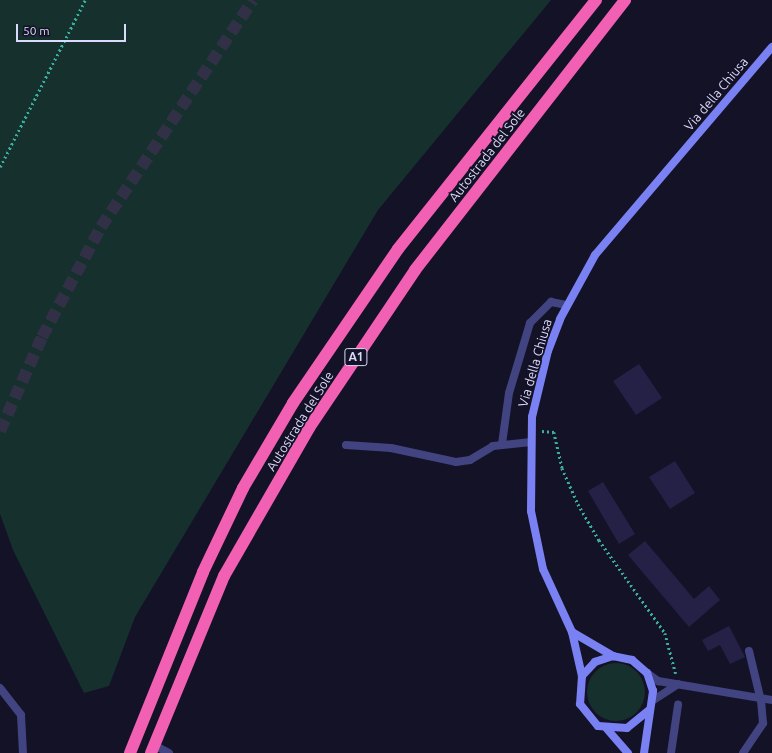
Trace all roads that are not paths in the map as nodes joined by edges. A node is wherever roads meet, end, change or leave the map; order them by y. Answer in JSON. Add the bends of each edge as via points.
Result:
{"nodes":[{"id":1,"x":596,"y":0,"type":"edge"},
{"id":2,"x":625,"y":0,"type":"edge"},
{"id":3,"x":772,"y":47,"type":"edge"},
{"id":4,"x":566,"y":306,"type":"junction"},
{"id":5,"x":531,"y":442,"type":"junction"},
{"id":6,"x":346,"y":444,"type":"dead end"},
{"id":7,"x":502,"y":444,"type":"junction"},
{"id":8,"x":572,"y":632,"type":"junction"},
{"id":9,"x":749,"y":651,"type":"dead end"},
{"id":10,"x":614,"y":656,"type":"junction"},
{"id":11,"x":647,"y":673,"type":"junction"},
{"id":12,"x":582,"y":676,"type":"junction"},
{"id":13,"x":678,"y":684,"type":"junction"},
{"id":14,"x":0,"y":688,"type":"edge"},
{"id":15,"x":761,"y":700,"type":"junction"},
{"id":16,"x":772,"y":700,"type":"edge"},
{"id":17,"x":652,"y":701,"type":"junction"},
{"id":18,"x":678,"y":705,"type":"dead end"},
{"id":19,"x":649,"y":710,"type":"junction"},
{"id":20,"x":607,"y":729,"type":"junction"},
{"id":21,"x":153,"y":749,"type":"edge"},
{"id":22,"x":23,"y":753,"type":"edge"},
{"id":23,"x":130,"y":753,"type":"edge"},
{"id":24,"x":169,"y":753,"type":"edge"},
{"id":25,"x":628,"y":753,"type":"edge"},
{"id":26,"x":644,"y":753,"type":"edge"},
{"id":27,"x":671,"y":753,"type":"edge"},
{"id":28,"x":743,"y":753,"type":"edge"}],
"edges":[{"from":1,"to":23,"type":"highway","name":"Autostrada del Sole","number":"A1","via":[[398,249],[293,403],[244,488],[203,572]]},
{"from":2,"to":21,"type":"highway","name":"Autostrada del Sole","number":"A1","via":[[415,270],[309,428],[224,576]]},
{"from":3,"to":4,"type":"main road","name":"Via della Chiusa","via":[[595,255]]},
{"from":4,"to":5,"type":"main road","name":"Via della Chiusa","via":[[548,351]]},
{"from":4,"to":7,"type":"street","via":[[551,302],[530,323],[509,393]]},
{"from":5,"to":7,"type":"street"},
{"from":5,"to":8,"type":"main road","name":"Via della Chiusa","via":[[531,511],[536,544],[550,589]]},
{"from":6,"to":7,"type":"street","via":[[391,448],[456,462],[470,460]]},
{"from":8,"to":10,"type":"main road"},
{"from":8,"to":12,"type":"main road","name":"Via della Chiusa"},
{"from":9,"to":15,"type":"street"},
{"from":10,"to":11,"type":"main road","via":[[632,660]]},
{"from":10,"to":12,"type":"main road","via":[[595,662]]},
{"from":11,"to":13,"type":"street","via":[[658,681]]},
{"from":11,"to":17,"type":"main road"},
{"from":12,"to":20,"type":"main road","name":"Via della Chiusa","via":[[580,704],[590,721]]},
{"from":13,"to":15,"type":"street"},
{"from":13,"to":17,"type":"street"},
{"from":14,"to":22,"type":"street","via":[[22,715]]},
{"from":15,"to":16,"type":"street"},
{"from":15,"to":28,"type":"street","via":[[763,723]]},
{"from":17,"to":19,"type":"main road"},
{"from":18,"to":27,"type":"street"},
{"from":19,"to":20,"type":"main road","via":[[627,728]]},
{"from":19,"to":26,"type":"main road"},
{"from":20,"to":25,"type":"main road","name":"Via della Chiusa"},
{"from":21,"to":24,"type":"street"}]}
